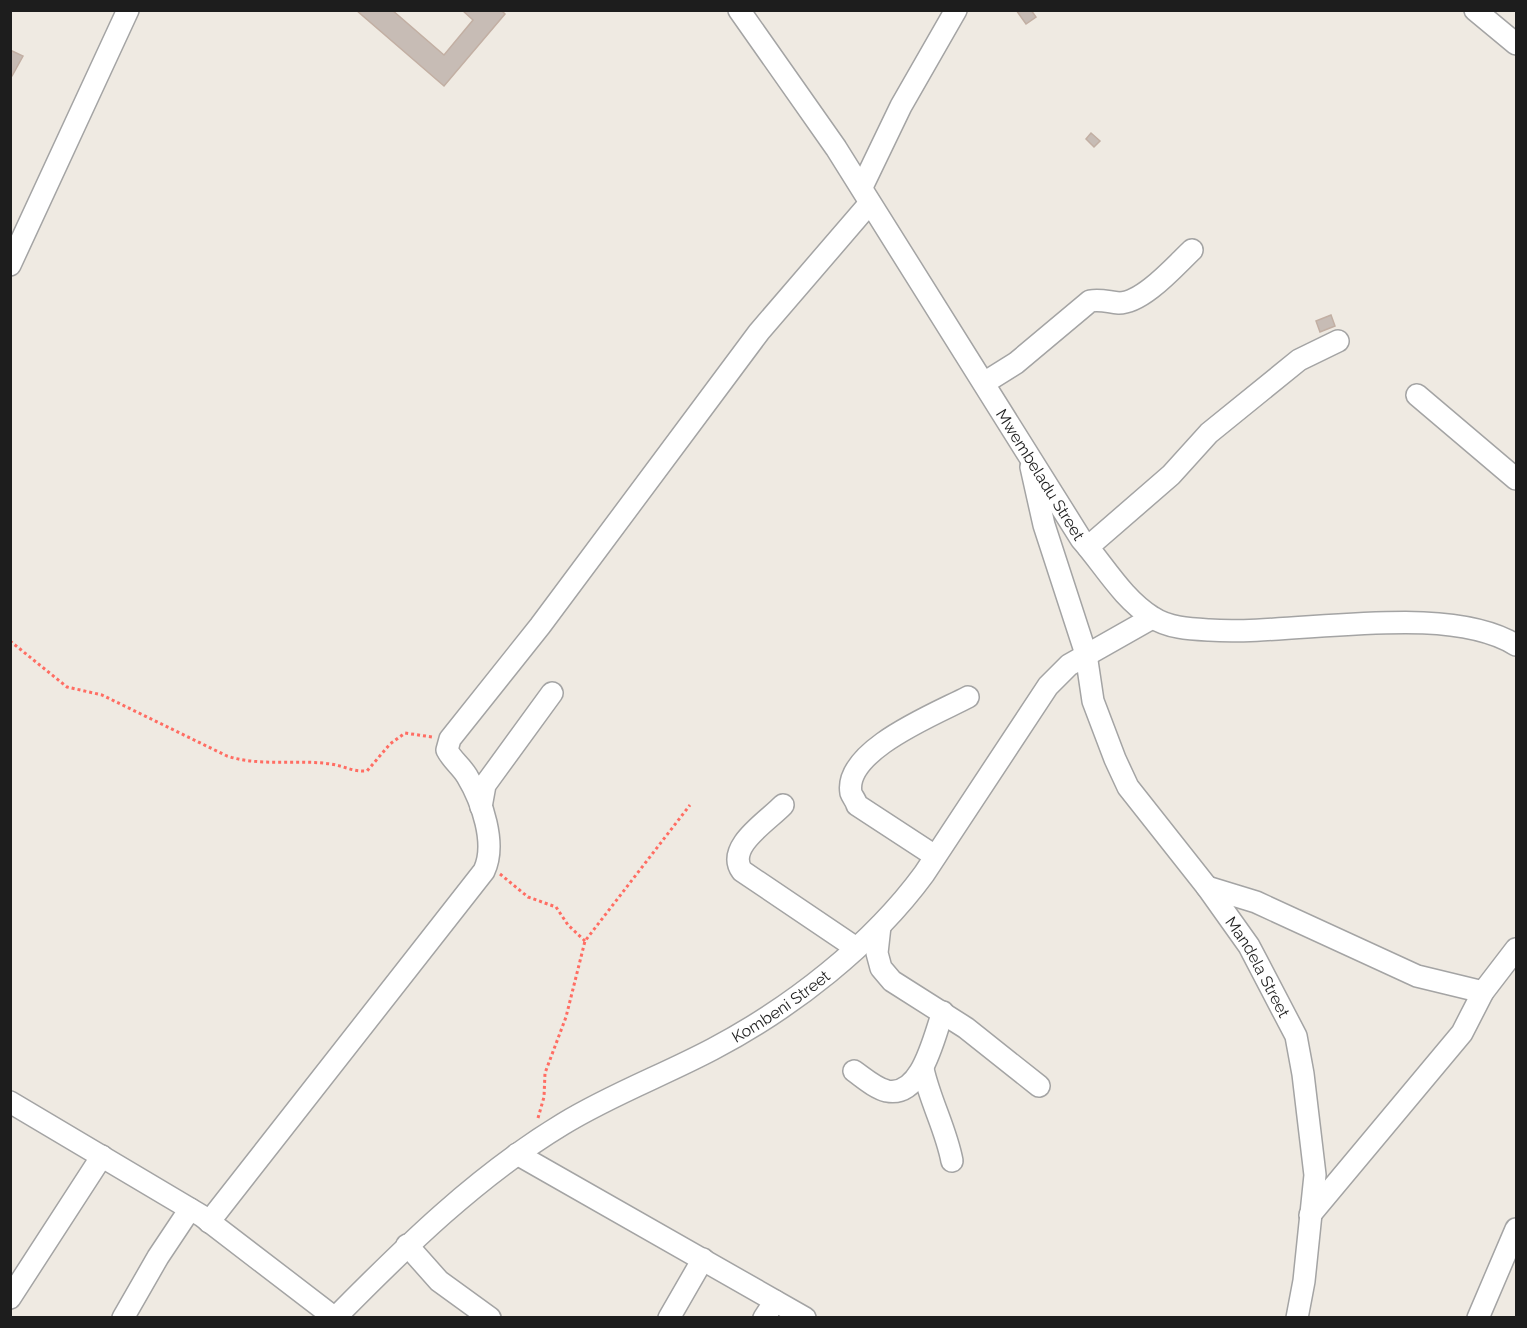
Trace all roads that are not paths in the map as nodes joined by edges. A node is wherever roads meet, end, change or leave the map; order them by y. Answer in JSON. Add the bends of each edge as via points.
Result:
{"nodes":[{"id":1,"x":128,"y":10,"type":"edge"},
{"id":2,"x":740,"y":10,"type":"edge"},
{"id":3,"x":956,"y":10,"type":"edge"},
{"id":4,"x":1475,"y":10,"type":"edge"},
{"id":5,"x":1516,"y":44,"type":"edge"},
{"id":6,"x":865,"y":195,"type":"junction"},
{"id":7,"x":1192,"y":250,"type":"dead end"},
{"id":8,"x":10,"y":265,"type":"edge"},
{"id":9,"x":1338,"y":341,"type":"dead end"},
{"id":10,"x":984,"y":383,"type":"junction"},
{"id":11,"x":1417,"y":395,"type":"dead end"},
{"id":12,"x":1030,"y":458,"type":"junction"},
{"id":13,"x":1516,"y":479,"type":"edge"},
{"id":14,"x":1088,"y":547,"type":"junction"},
{"id":15,"x":1152,"y":618,"type":"junction"},
{"id":16,"x":1516,"y":645,"type":"edge"},
{"id":17,"x":1086,"y":654,"type":"junction"},
{"id":18,"x":552,"y":693,"type":"dead end"},
{"id":19,"x":968,"y":698,"type":"dead end"},
{"id":20,"x":783,"y":805,"type":"dead end"},
{"id":21,"x":481,"y":807,"type":"junction"},
{"id":22,"x":935,"y":856,"type":"junction"},
{"id":23,"x":1207,"y":887,"type":"junction"},
{"id":24,"x":880,"y":926,"type":"junction"},
{"id":25,"x":856,"y":948,"type":"junction"},
{"id":26,"x":1516,"y":950,"type":"edge"},
{"id":27,"x":1483,"y":992,"type":"junction"},
{"id":28,"x":943,"y":1012,"type":"junction"},
{"id":29,"x":923,"y":1069,"type":"junction"},
{"id":30,"x":854,"y":1071,"type":"dead end"},
{"id":31,"x":1039,"y":1086,"type":"dead end"},
{"id":32,"x":10,"y":1102,"type":"edge"},
{"id":33,"x":524,"y":1149,"type":"junction"},
{"id":34,"x":102,"y":1156,"type":"junction"},
{"id":35,"x":952,"y":1161,"type":"dead end"},
{"id":36,"x":190,"y":1209,"type":"junction"},
{"id":37,"x":1310,"y":1215,"type":"junction"},
{"id":38,"x":210,"y":1222,"type":"junction"},
{"id":39,"x":1516,"y":1229,"type":"edge"},
{"id":40,"x":407,"y":1245,"type":"junction"},
{"id":41,"x":703,"y":1260,"type":"junction"},
{"id":42,"x":10,"y":1298,"type":"edge"},
{"id":43,"x":770,"y":1309,"type":"edge"},
{"id":44,"x":123,"y":1317,"type":"edge"},
{"id":45,"x":335,"y":1317,"type":"edge"},
{"id":46,"x":490,"y":1317,"type":"edge"},
{"id":47,"x":669,"y":1317,"type":"edge"},
{"id":48,"x":806,"y":1317,"type":"edge"},
{"id":49,"x":1297,"y":1317,"type":"edge"},
{"id":50,"x":1478,"y":1317,"type":"edge"}],
"edges":[{"from":1,"to":8,"type":"street"},
{"from":2,"to":6,"type":"street","name":"Mwembeladu Street"},
{"from":3,"to":6,"type":"street","via":[[901,106]]},
{"from":4,"to":5,"type":"street"},
{"from":6,"to":10,"type":"street","name":"Mwembeladu Street"},
{"from":6,"to":21,"type":"street","via":[[540,626],[450,739],[447,750],[466,775]]},
{"from":7,"to":10,"type":"street","via":[[1154,286],[1133,299],[1119,303],[1090,301],[1016,363]]},
{"from":9,"to":14,"type":"street","via":[[1299,360],[1209,433],[1171,475]]},
{"from":10,"to":12,"type":"street","name":"Mwembeladu Street"},
{"from":11,"to":13,"type":"street"},
{"from":12,"to":14,"type":"street","name":"Mwembeladu Street"},
{"from":12,"to":17,"type":"street","name":"Mandela Street","via":[[1044,525]]},
{"from":14,"to":15,"type":"street","name":"Mwembeladu Street","via":[[1126,596]]},
{"from":15,"to":16,"type":"street","name":"Mwembeladu Street","via":[[1172,626],[1231,631],[1393,624],[1461,626],[1487,631]]},
{"from":15,"to":17,"type":"street","name":"Kombeni Street"},
{"from":17,"to":22,"type":"street","name":"Kombeni Street","via":[[1048,686]]},
{"from":17,"to":23,"type":"street","name":"Mandela Street","via":[[1093,700],[1128,787]]},
{"from":18,"to":21,"type":"street","via":[[485,785]]},
{"from":19,"to":22,"type":"street","via":[[878,745],[853,775],[851,793],[857,805]]},
{"from":20,"to":25,"type":"street","via":[[747,839],[738,853],[737,864]]},
{"from":21,"to":38,"type":"street","via":[[490,850],[488,862],[434,937]]},
{"from":22,"to":24,"type":"street","name":"Kombeni Street","via":[[905,900]]},
{"from":23,"to":27,"type":"street","via":[[1256,902],[1418,976]]},
{"from":23,"to":37,"type":"street","name":"Mandela Street","via":[[1249,946],[1296,1036],[1315,1175]]},
{"from":24,"to":25,"type":"street","name":"Kombeni Street"},
{"from":24,"to":28,"type":"street","via":[[877,953],[881,968],[892,981]]},
{"from":25,"to":33,"type":"street","name":"Kombeni Street","via":[[800,994],[751,1027],[565,1122]]},
{"from":26,"to":27,"type":"street"},
{"from":27,"to":37,"type":"street","via":[[1462,1033]]},
{"from":28,"to":29,"type":"street"},
{"from":28,"to":31,"type":"street"},
{"from":29,"to":30,"type":"street","via":[[909,1085],[897,1091],[885,1090]]},
{"from":29,"to":35,"type":"street","via":[[928,1093],[948,1138]]},
{"from":32,"to":34,"type":"street"},
{"from":33,"to":40,"type":"street","name":"Kombeni Street"},
{"from":33,"to":41,"type":"street"},
{"from":34,"to":36,"type":"street"},
{"from":34,"to":42,"type":"street"},
{"from":36,"to":38,"type":"street"},
{"from":36,"to":44,"type":"street"},
{"from":37,"to":49,"type":"street","name":"Mandela Street"},
{"from":38,"to":45,"type":"street"},
{"from":39,"to":50,"type":"street"},
{"from":40,"to":45,"type":"street","name":"Kombeni Street"},
{"from":40,"to":46,"type":"street","via":[[439,1281]]},
{"from":41,"to":43,"type":"street"},
{"from":41,"to":47,"type":"street"},
{"from":43,"to":48,"type":"street"}]}
